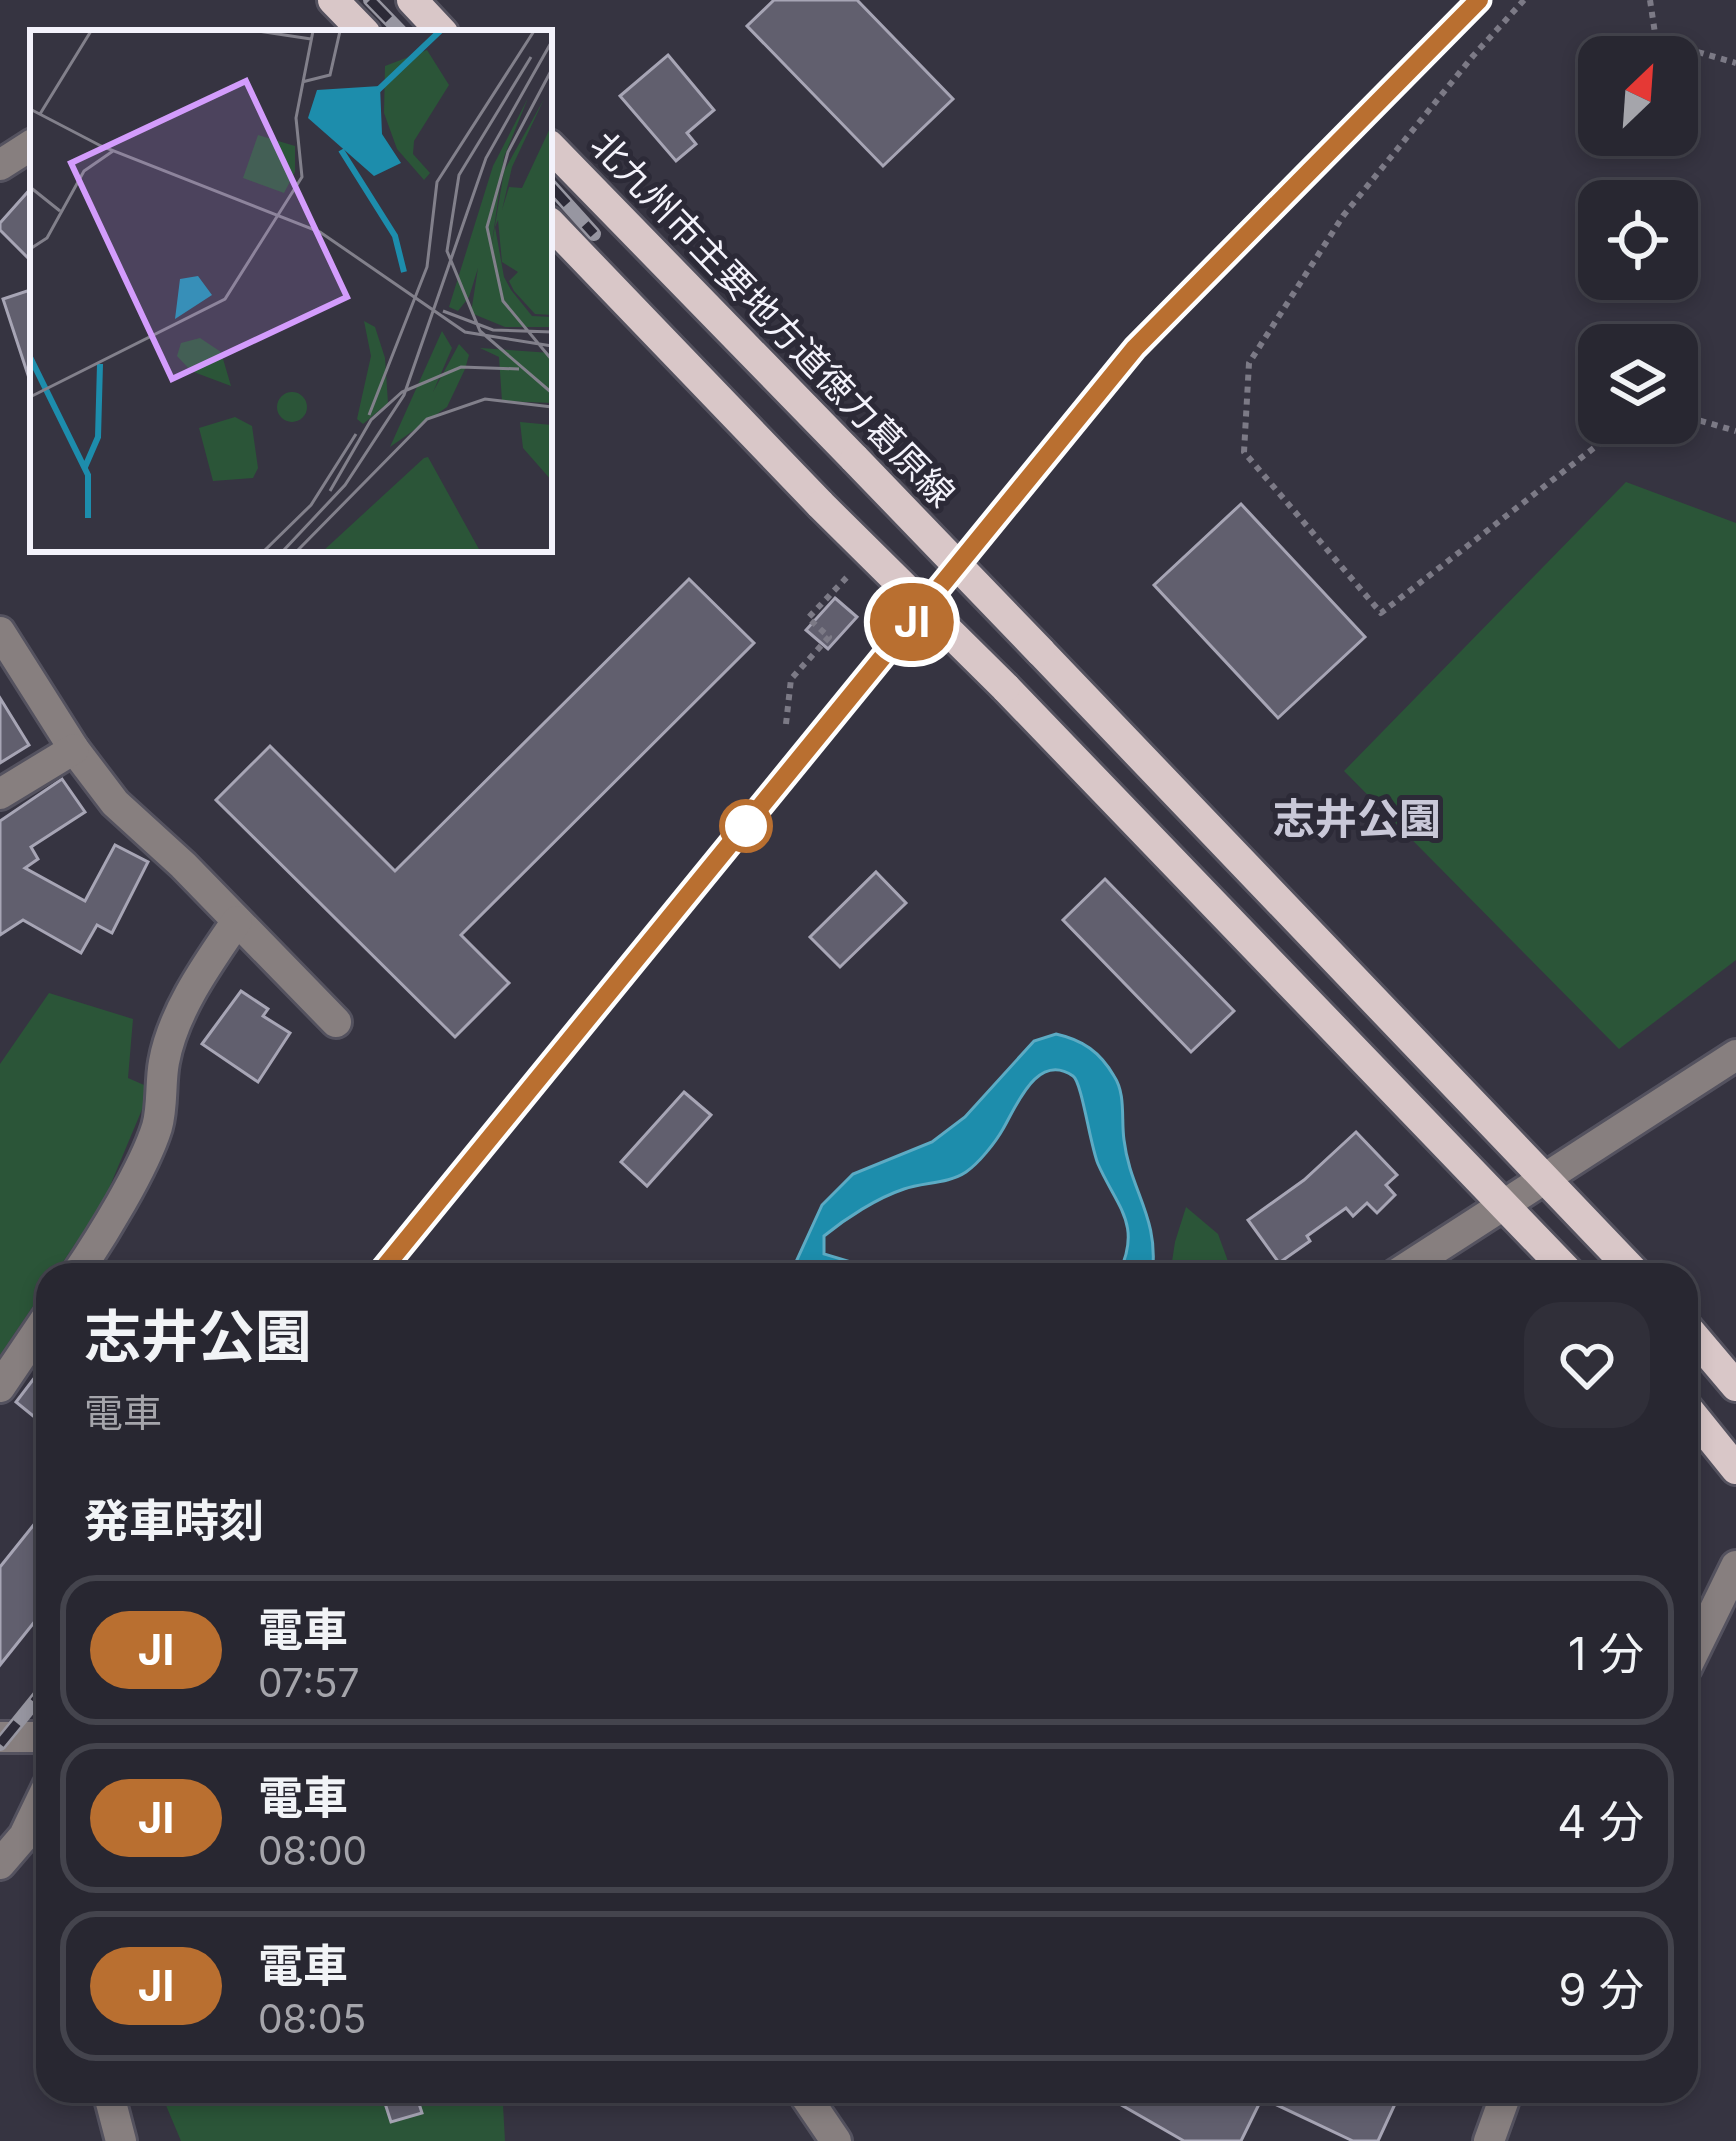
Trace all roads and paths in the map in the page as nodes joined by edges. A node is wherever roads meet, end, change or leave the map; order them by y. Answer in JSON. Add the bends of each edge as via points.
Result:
{"nodes":[{"id":1,"x":333,"y":0,"type":"edge"},
{"id":2,"x":412,"y":0,"type":"edge"},
{"id":3,"x":1524,"y":0,"type":"edge"},
{"id":4,"x":1649,"y":0,"type":"edge"},
{"id":5,"x":361,"y":30,"type":"edge"},
{"id":6,"x":440,"y":30,"type":"edge"},
{"id":7,"x":1736,"y":63,"type":"edge"},
{"id":8,"x":30,"y":146,"type":"edge"},
{"id":9,"x":552,"y":148,"type":"edge"},
{"id":10,"x":0,"y":165,"type":"edge"},
{"id":11,"x":552,"y":225,"type":"edge"},
{"id":12,"x":1698,"y":420,"type":"edge"},
{"id":13,"x":1736,"y":431,"type":"edge"},
{"id":14,"x":1599,"y":444,"type":"edge"},
{"id":15,"x":850,"y":575,"type":"dead end"},
{"id":16,"x":0,"y":632,"type":"edge"},
{"id":17,"x":786,"y":724,"type":"dead end"},
{"id":18,"x":74,"y":749,"type":"junction"},
{"id":19,"x":0,"y":794,"type":"edge"},
{"id":20,"x":238,"y":921,"type":"junction"},
{"id":21,"x":336,"y":1022,"type":"dead end"},
{"id":22,"x":1736,"y":1055,"type":"edge"},
{"id":23,"x":1546,"y":1177,"type":"junction"},
{"id":24,"x":1504,"y":1203,"type":"junction"},
{"id":25,"x":84,"y":1263,"type":"edge"},
{"id":26,"x":1413,"y":1263,"type":"edge"},
{"id":27,"x":1560,"y":1263,"type":"edge"},
{"id":28,"x":1626,"y":1263,"type":"edge"},
{"id":29,"x":36,"y":1334,"type":"edge"},
{"id":30,"x":1698,"y":1341,"type":"edge"},
{"id":31,"x":1736,"y":1386,"type":"edge"},
{"id":32,"x":0,"y":1387,"type":"edge"},
{"id":33,"x":1698,"y":1422,"type":"edge"},
{"id":34,"x":1736,"y":1469,"type":"edge"},
{"id":35,"x":1736,"y":1566,"type":"edge"},
{"id":36,"x":1698,"y":1644,"type":"edge"},
{"id":37,"x":0,"y":1737,"type":"edge"},
{"id":38,"x":36,"y":1737,"type":"edge"},
{"id":39,"x":36,"y":1812,"type":"edge"},
{"id":40,"x":0,"y":1864,"type":"edge"},
{"id":41,"x":112,"y":2103,"type":"edge"},
{"id":42,"x":810,"y":2103,"type":"edge"},
{"id":43,"x":1503,"y":2103,"type":"edge"},
{"id":44,"x":121,"y":2141,"type":"edge"},
{"id":45,"x":836,"y":2141,"type":"edge"},
{"id":46,"x":1489,"y":2141,"type":"edge"}],
"edges":[{"from":1,"to":5,"type":"main road"},
{"from":2,"to":6,"type":"main road"},
{"from":3,"to":14,"type":"path","via":[[1343,216],[1249,363],[1244,452],[1381,613]]},
{"from":4,"to":7,"type":"path","via":[[1656,40]]},
{"from":8,"to":10,"type":"street"},
{"from":9,"to":23,"type":"main road","name":"北九州市主要地方道徳力葛原線","bridge":true},
{"from":11,"to":24,"type":"main road","bridge":true},
{"from":12,"to":13,"type":"path"},
{"from":15,"to":17,"type":"path","via":[[808,618],[829,637],[791,680]]},
{"from":16,"to":18,"type":"street"},
{"from":18,"to":19,"type":"street"},
{"from":18,"to":20,"type":"street","via":[[115,803]]},
{"from":20,"to":21,"type":"street"},
{"from":20,"to":25,"type":"street","via":[[172,1034],[157,1128]]},
{"from":22,"to":23,"type":"street"},
{"from":23,"to":24,"type":"street"},
{"from":23,"to":28,"type":"main road","name":"北九州市主要地方道徳力葛原線"},
{"from":24,"to":26,"type":"street"},
{"from":24,"to":27,"type":"main road"},
{"from":29,"to":32,"type":"street"},
{"from":30,"to":31,"type":"main road"},
{"from":33,"to":34,"type":"main road"},
{"from":35,"to":36,"type":"street"},
{"from":37,"to":38,"type":"street"},
{"from":39,"to":40,"type":"street"},
{"from":41,"to":44,"type":"street"},
{"from":42,"to":45,"type":"street"},
{"from":43,"to":46,"type":"street"}]}
